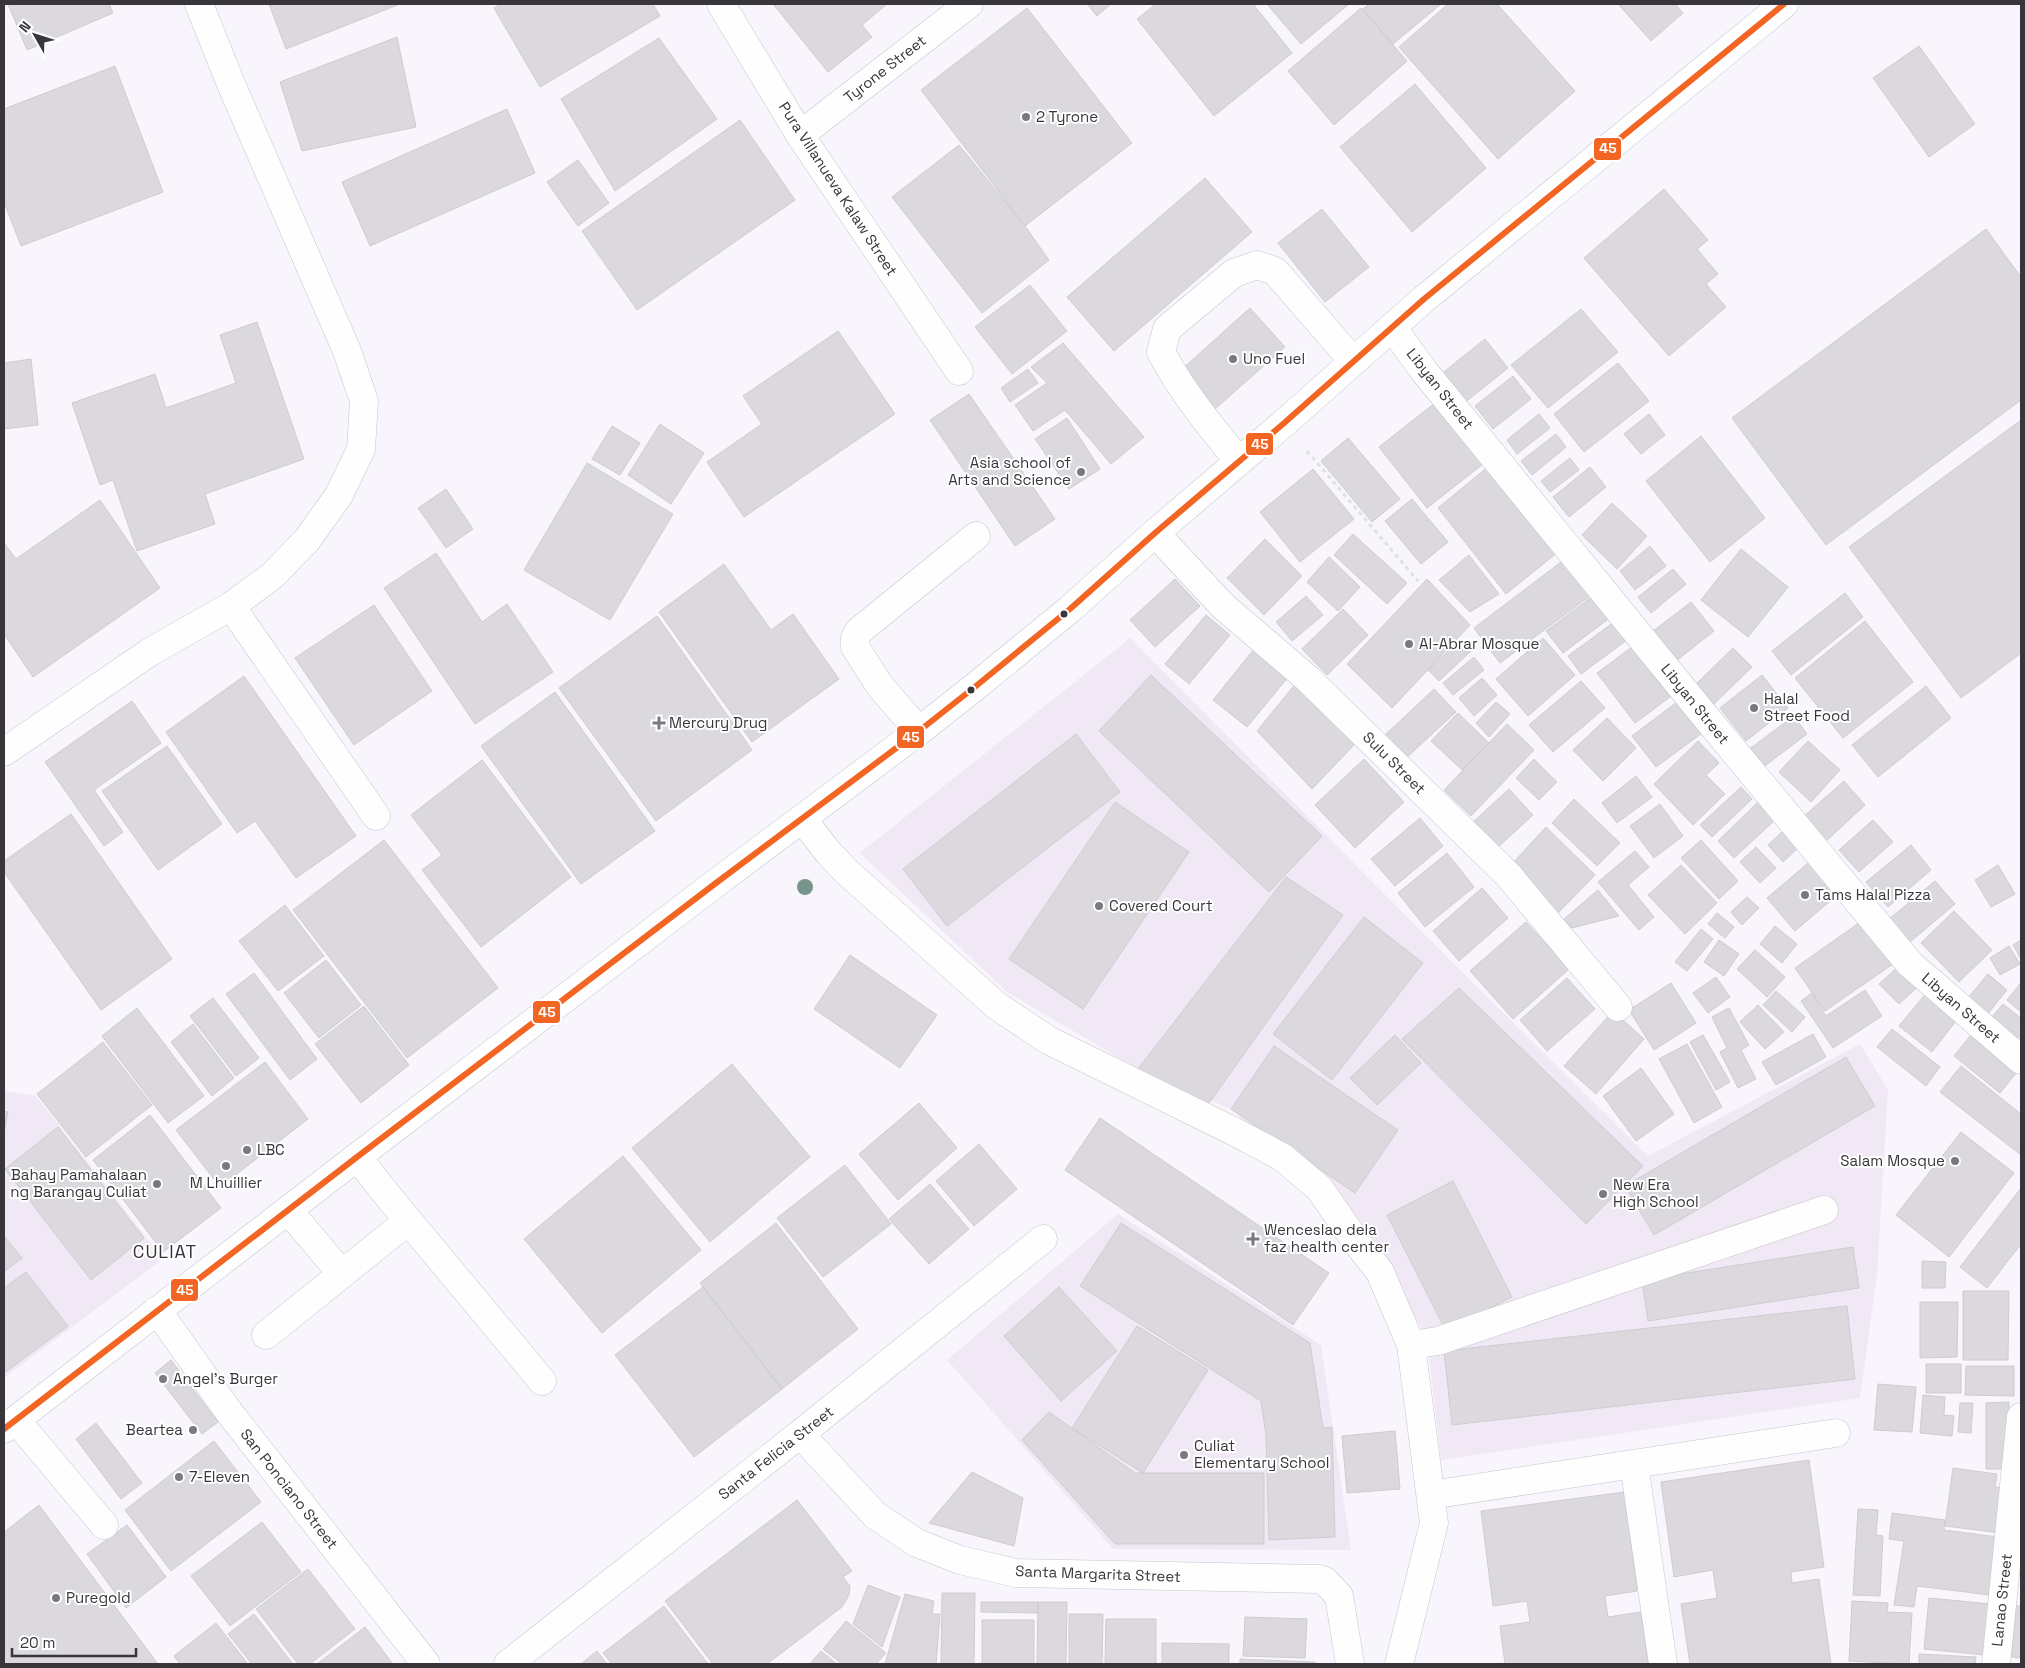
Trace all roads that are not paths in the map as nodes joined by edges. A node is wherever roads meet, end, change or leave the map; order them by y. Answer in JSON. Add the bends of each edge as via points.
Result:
{"nodes":[{"id":1,"x":199,"y":4,"type":"edge"},
{"id":2,"x":721,"y":4,"type":"edge"},
{"id":3,"x":969,"y":4,"type":"edge"},
{"id":4,"x":1784,"y":4,"type":"edge"},
{"id":5,"x":800,"y":135,"type":"junction"},
{"id":6,"x":1392,"y":327,"type":"junction"},
{"id":7,"x":1353,"y":361,"type":"junction"},
{"id":8,"x":960,"y":371,"type":"dead end"},
{"id":9,"x":1239,"y":461,"type":"junction"},
{"id":10,"x":1155,"y":532,"type":"junction"},
{"id":11,"x":976,"y":536,"type":"dead end"},
{"id":12,"x":231,"y":606,"type":"junction"},
{"id":13,"x":919,"y":732,"type":"junction"},
{"id":14,"x":4,"y":752,"type":"edge"},
{"id":15,"x":376,"y":816,"type":"dead end"},
{"id":16,"x":803,"y":820,"type":"junction"},
{"id":17,"x":1618,"y":1007,"type":"dead end"},
{"id":18,"x":2021,"y":1060,"type":"edge"},
{"id":19,"x":357,"y":1156,"type":"junction"},
{"id":20,"x":288,"y":1210,"type":"junction"},
{"id":21,"x":1824,"y":1210,"type":"dead end"},
{"id":22,"x":408,"y":1221,"type":"junction"},
{"id":23,"x":1043,"y":1239,"type":"dead end"},
{"id":24,"x":342,"y":1274,"type":"junction"},
{"id":25,"x":157,"y":1310,"type":"junction"},
{"id":26,"x":266,"y":1335,"type":"dead end"},
{"id":27,"x":1411,"y":1345,"type":"junction"},
{"id":28,"x":542,"y":1381,"type":"dead end"},
{"id":29,"x":2021,"y":1417,"type":"edge"},
{"id":30,"x":10,"y":1424,"type":"edge"},
{"id":31,"x":1836,"y":1433,"type":"dead end"},
{"id":32,"x":800,"y":1434,"type":"junction"},
{"id":33,"x":1634,"y":1464,"type":"junction"},
{"id":34,"x":1431,"y":1495,"type":"junction"},
{"id":35,"x":104,"y":1525,"type":"dead end"},
{"id":36,"x":426,"y":1664,"type":"edge"},
{"id":37,"x":508,"y":1664,"type":"edge"},
{"id":38,"x":1350,"y":1664,"type":"edge"},
{"id":39,"x":1399,"y":1664,"type":"edge"},
{"id":40,"x":1663,"y":1664,"type":"edge"},
{"id":41,"x":1996,"y":1664,"type":"edge"}],
"edges":[{"from":1,"to":12,"type":"street","via":[[347,351],[364,402],[361,449],[339,495],[307,540],[278,570]]},
{"from":2,"to":5,"type":"street","name":"Pura Villanueva Kalaw Street"},
{"from":3,"to":5,"type":"street","name":"Tyrone Street"},
{"from":4,"to":6,"type":"street"},
{"from":5,"to":8,"type":"street","name":"Pura Villanueva Kalaw Street"},
{"from":6,"to":7,"type":"street"},
{"from":6,"to":18,"type":"street","name":"Libyan Street","via":[[1424,371],[1910,964]]},
{"from":7,"to":9,"type":"street"},
{"from":7,"to":9,"type":"street","via":[[1276,271],[1257,265],[1234,273],[1167,329],[1161,352],[1171,371],[1194,406]]},
{"from":9,"to":10,"type":"street"},
{"from":10,"to":13,"type":"street","via":[[1070,609]]},
{"from":10,"to":17,"type":"street","name":"Sulu Street","via":[[1223,606],[1308,678],[1509,876]]},
{"from":11,"to":13,"type":"street","via":[[859,631],[855,638],[855,646],[880,686]]},
{"from":12,"to":14,"type":"street","via":[[150,652]]},
{"from":12,"to":15,"type":"street"},
{"from":13,"to":16,"type":"street"},
{"from":16,"to":19,"type":"street"},
{"from":16,"to":27,"type":"street","via":[[847,872],[997,1006],[1048,1040],[1282,1157],[1319,1188],[1380,1272]]},
{"from":19,"to":20,"type":"street"},
{"from":19,"to":22,"type":"street"},
{"from":20,"to":24,"type":"street"},
{"from":20,"to":25,"type":"street"},
{"from":21,"to":27,"type":"street","via":[[1438,1341]]},
{"from":22,"to":24,"type":"street"},
{"from":22,"to":28,"type":"street"},
{"from":23,"to":32,"type":"street","name":"Santa Felicia Street"},
{"from":24,"to":26,"type":"street"},
{"from":25,"to":30,"type":"street"},
{"from":25,"to":36,"type":"street","name":"San Ponciano Street","via":[[229,1412]]},
{"from":27,"to":34,"type":"street"},
{"from":29,"to":41,"type":"street","name":"Lanao Street"},
{"from":30,"to":35,"type":"street"},
{"from":31,"to":33,"type":"street"},
{"from":32,"to":37,"type":"street","name":"Santa Felicia Street"},
{"from":32,"to":38,"type":"street","name":"Santa Margarita Street","via":[[875,1515],[917,1543],[960,1560],[1016,1573],[1325,1581],[1339,1596]]},
{"from":33,"to":34,"type":"street"},
{"from":33,"to":40,"type":"street"},
{"from":34,"to":39,"type":"street","via":[[1434,1523]]}]}
